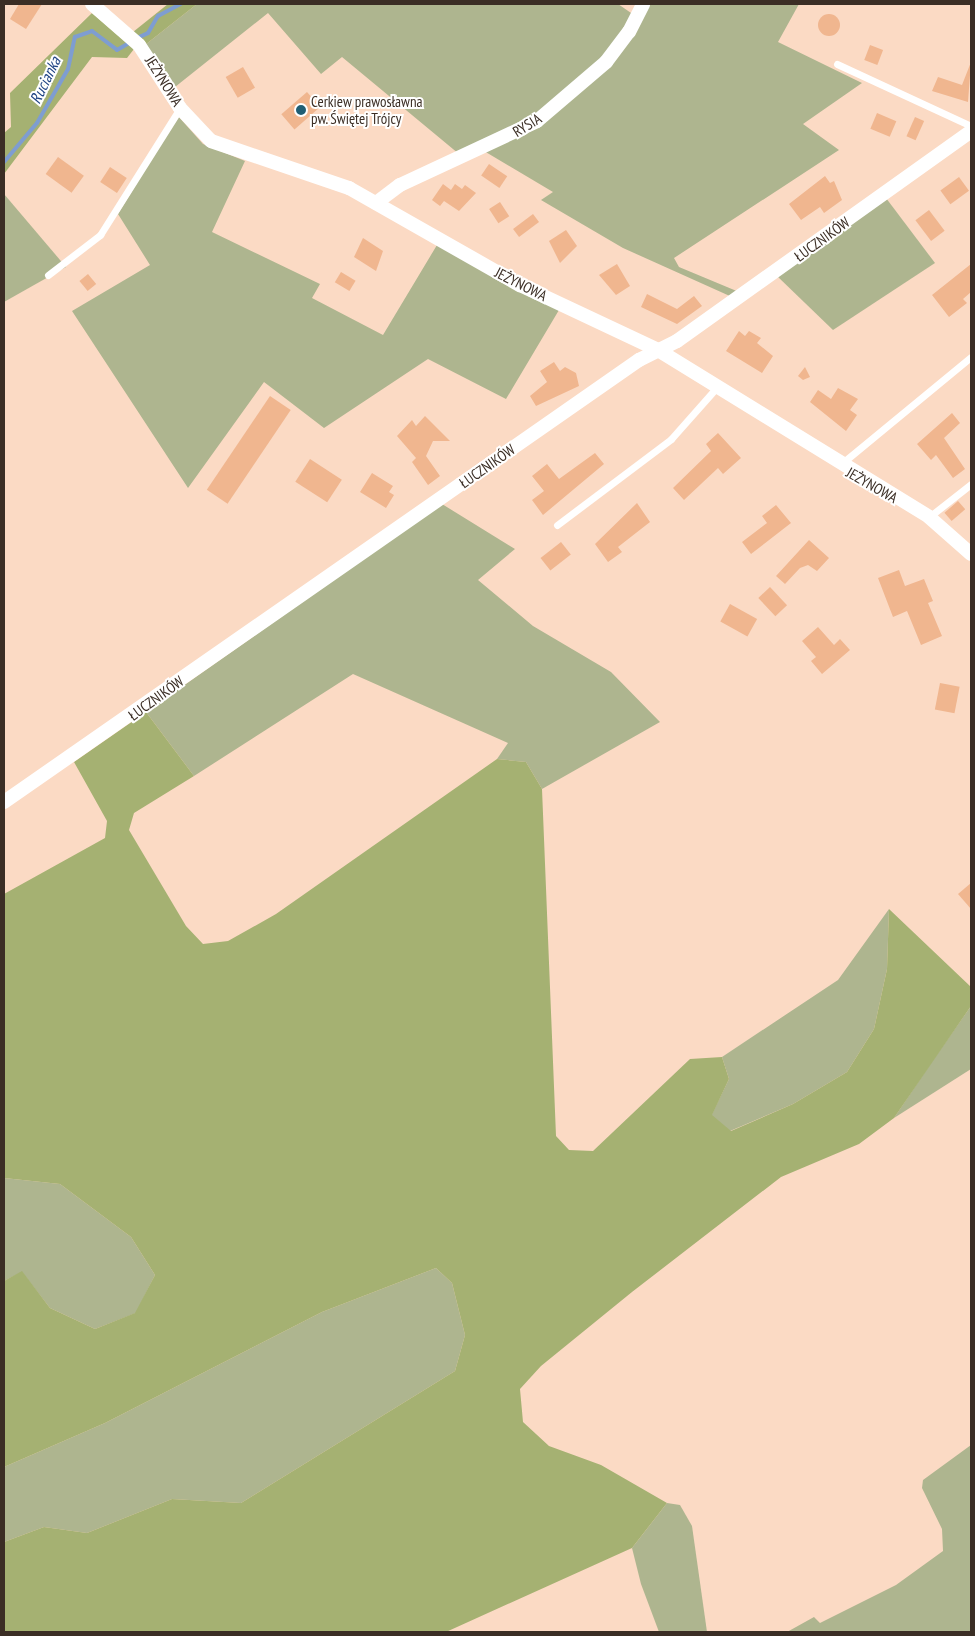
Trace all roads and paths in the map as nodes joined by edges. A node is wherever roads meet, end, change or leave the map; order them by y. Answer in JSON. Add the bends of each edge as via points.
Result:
{"nodes":[{"id":1,"x":92,"y":4,"type":"edge"},
{"id":2,"x":643,"y":4,"type":"edge"},
{"id":3,"x":837,"y":64,"type":"dead end"},
{"id":4,"x":180,"y":108,"type":"junction"},
{"id":5,"x":971,"y":126,"type":"edge"},
{"id":6,"x":971,"y":131,"type":"edge"},
{"id":7,"x":376,"y":203,"type":"junction"},
{"id":8,"x":48,"y":276,"type":"dead end"},
{"id":9,"x":658,"y":350,"type":"junction"},
{"id":10,"x":971,"y":357,"type":"edge"},
{"id":11,"x":717,"y":387,"type":"junction"},
{"id":12,"x":839,"y":465,"type":"junction"},
{"id":13,"x":971,"y":484,"type":"edge"},
{"id":14,"x":929,"y":517,"type":"junction"},
{"id":15,"x":557,"y":525,"type":"dead end"},
{"id":16,"x":971,"y":554,"type":"edge"},
{"id":17,"x":4,"y":802,"type":"edge"}],
"edges":[{"from":1,"to":4,"type":"street","name":"JEŻYNOWA","via":[[139,45]]},
{"from":2,"to":7,"type":"street","name":"RYSIA","via":[[630,32],[606,62],[537,121],[400,185]]},
{"from":3,"to":5,"type":"lane"},
{"from":4,"to":7,"type":"street","name":"JEŻYNOWA","via":[[211,140],[323,177]]},
{"from":4,"to":8,"type":"lane","via":[[100,235]]},
{"from":6,"to":9,"type":"street","name":"ŁUCZNIKÓW","via":[[776,272]]},
{"from":7,"to":9,"type":"street","name":"JEŻYNOWA","via":[[520,285]]},
{"from":9,"to":11,"type":"street","name":"JEŻYNOWA"},
{"from":9,"to":17,"type":"street","name":"ŁUCZNIKÓW"},
{"from":10,"to":12,"type":"lane"},
{"from":11,"to":12,"type":"street","name":"JEŻYNOWA"},
{"from":11,"to":15,"type":"lane","via":[[671,439]]},
{"from":12,"to":14,"type":"street","name":"JEŻYNOWA"},
{"from":13,"to":14,"type":"lane"},
{"from":14,"to":16,"type":"street","name":"JEŻYNOWA"}]}
